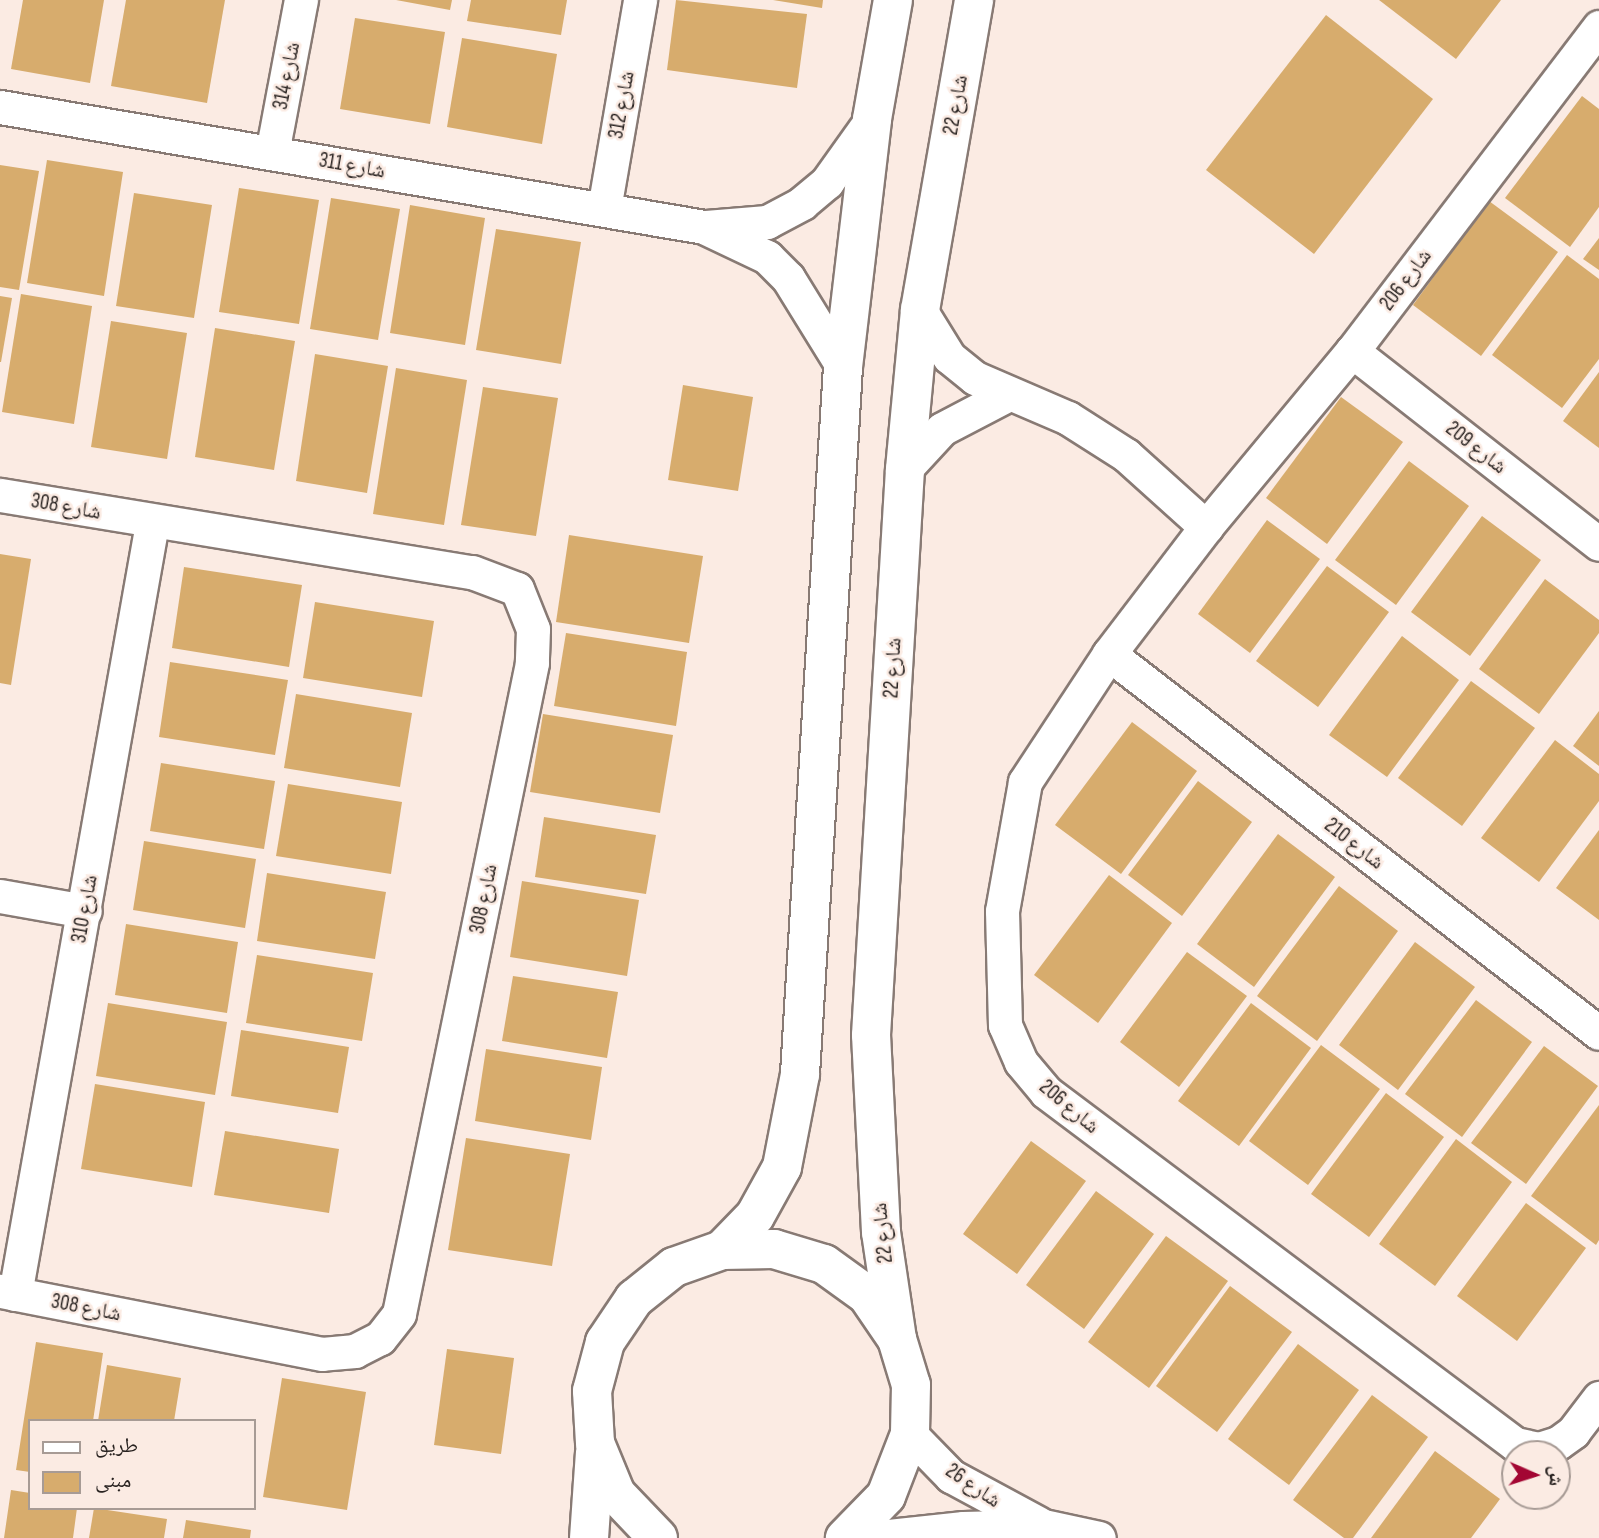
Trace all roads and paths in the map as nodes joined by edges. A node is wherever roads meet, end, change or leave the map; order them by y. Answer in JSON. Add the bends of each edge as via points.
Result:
{"nodes":[{"id":1,"x":301,"y":0,"type":"edge"},
{"id":2,"x":640,"y":0,"type":"edge"},
{"id":3,"x":893,"y":0,"type":"edge"},
{"id":4,"x":974,"y":0,"type":"edge"},
{"id":5,"x":1597,"y":34,"type":"edge"},
{"id":6,"x":0,"y":107,"type":"edge"},
{"id":7,"x":872,"y":119,"type":"junction"},
{"id":8,"x":272,"y":153,"type":"junction"},
{"id":9,"x":604,"y":209,"type":"junction"},
{"id":10,"x":704,"y":227,"type":"junction"},
{"id":11,"x":920,"y":310,"type":"junction"},
{"id":12,"x":1352,"y":351,"type":"junction"},
{"id":13,"x":843,"y":367,"type":"junction"},
{"id":14,"x":1007,"y":395,"type":"junction"},
{"id":15,"x":905,"y":469,"type":"junction"},
{"id":16,"x":0,"y":495,"type":"edge"},
{"id":17,"x":152,"y":523,"type":"junction"},
{"id":18,"x":1206,"y":527,"type":"junction"},
{"id":19,"x":1599,"y":544,"type":"edge"},
{"id":20,"x":1110,"y":654,"type":"junction"},
{"id":21,"x":0,"y":896,"type":"edge"},
{"id":22,"x":85,"y":911,"type":"junction"},
{"id":23,"x":1599,"y":1034,"type":"edge"},
{"id":24,"x":722,"y":1250,"type":"junction"},
{"id":25,"x":8,"y":1292,"type":"edge"},
{"id":26,"x":897,"y":1339,"type":"junction"},
{"id":27,"x":1599,"y":1398,"type":"edge"},
{"id":28,"x":910,"y":1434,"type":"junction"},
{"id":29,"x":595,"y":1443,"type":"junction"},
{"id":30,"x":1043,"y":1526,"type":"junction"},
{"id":31,"x":589,"y":1538,"type":"edge"},
{"id":32,"x":658,"y":1538,"type":"edge"},
{"id":33,"x":845,"y":1538,"type":"edge"},
{"id":34,"x":870,"y":1538,"type":"edge"},
{"id":35,"x":1099,"y":1538,"type":"edge"}],
"edges":[{"from":1,"to":8,"type":"street","name":"شارع 314"},
{"from":2,"to":9,"type":"street","name":"شارع 312"},
{"from":3,"to":7,"type":"street"},
{"from":4,"to":11,"type":"street","name":"شارع 22"},
{"from":5,"to":12,"type":"street","name":"شارع 206"},
{"from":6,"to":8,"type":"street","name":"شارع 311"},
{"from":7,"to":10,"type":"street","name":"شارع 311","via":[[827,182],[802,203],[767,222]]},
{"from":7,"to":13,"type":"street"},
{"from":8,"to":9,"type":"street","name":"شارع 311"},
{"from":9,"to":10,"type":"street","name":"شارع 311"},
{"from":10,"to":13,"type":"street","name":"شارع 311","via":[[767,257],[788,278]]},
{"from":11,"to":14,"type":"street","via":[[949,357]]},
{"from":11,"to":15,"type":"street","name":"شارع 22"},
{"from":12,"to":18,"type":"street","name":"شارع 206"},
{"from":12,"to":19,"type":"street","name":"شارع 209"},
{"from":13,"to":24,"type":"street","via":[[800,1074],[782,1167],[755,1216]]},
{"from":14,"to":15,"type":"street","via":[[942,429]]},
{"from":14,"to":18,"type":"street","via":[[1068,418],[1126,455]]},
{"from":15,"to":26,"type":"street","name":"شارع 22","via":[[871,1035],[881,1232]]},
{"from":16,"to":17,"type":"street","name":"شارع 308"},
{"from":17,"to":22,"type":"street","name":"شارع 310"},
{"from":17,"to":25,"type":"street","name":"شارع 308","via":[[472,572],[517,589],[533,629],[532,663],[404,1293],[399,1314],[386,1330],[355,1351],[322,1354]]},
{"from":18,"to":20,"type":"street","name":"شارع 206"},
{"from":20,"to":23,"type":"street","name":"شارع 210"},
{"from":20,"to":27,"type":"street","name":"شارع 206","via":[[1025,782],[1010,849],[1002,911],[1005,1025],[1021,1062],[1046,1092],[1515,1444],[1539,1449],[1558,1443],[1573,1432]]},
{"from":21,"to":22,"type":"street"},
{"from":22,"to":25,"type":"street","name":"شارع 310"},
{"from":24,"to":26,"type":"street","via":[[774,1249],[824,1264],[867,1295]]},
{"from":24,"to":29,"type":"street","via":[[674,1268],[634,1299],[612,1331],[592,1391]]},
{"from":26,"to":28,"type":"street","via":[[911,1385]]},
{"from":28,"to":30,"type":"street","name":"شارع 26","via":[[951,1476]]},
{"from":28,"to":33,"type":"street","via":[[886,1496]]},
{"from":29,"to":31,"type":"street"},
{"from":29,"to":32,"type":"street","via":[[616,1494]]},
{"from":30,"to":34,"type":"street","name":"شارع 26","via":[[963,1528]]},
{"from":30,"to":35,"type":"street","name":"شارع 26"}]}
